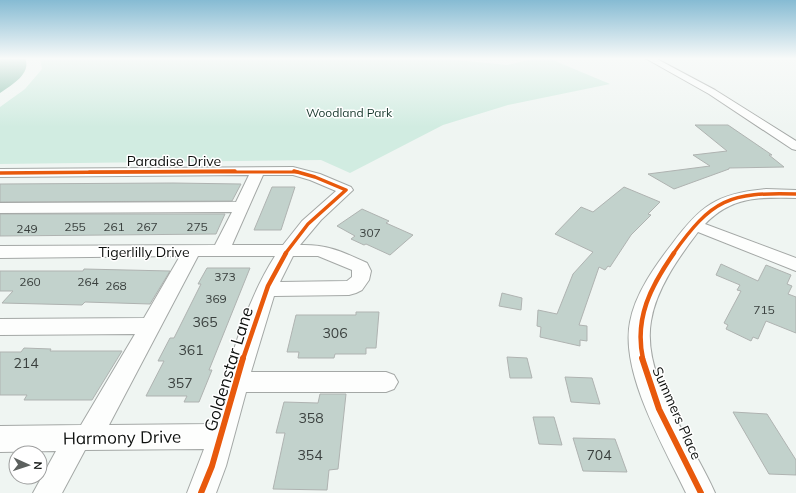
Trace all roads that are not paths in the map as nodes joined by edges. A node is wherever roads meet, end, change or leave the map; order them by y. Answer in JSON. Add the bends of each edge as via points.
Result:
{"nodes":[{"id":1,"x":692,"y":81,"type":"edge"},
{"id":2,"x":796,"y":146,"type":"edge"},
{"id":3,"x":258,"y":171,"type":"junction"},
{"id":4,"x":0,"y":173,"type":"edge"},
{"id":5,"x":346,"y":190,"type":"joint"},
{"id":6,"x":796,"y":194,"type":"edge"},
{"id":7,"x":241,"y":207,"type":"junction"},
{"id":8,"x":0,"y":208,"type":"edge"},
{"id":9,"x":694,"y":224,"type":"junction"},
{"id":10,"x":192,"y":251,"type":"junction"},
{"id":11,"x":221,"y":251,"type":"junction"},
{"id":12,"x":287,"y":251,"type":"junction"},
{"id":13,"x":0,"y":252,"type":"edge"},
{"id":14,"x":796,"y":265,"type":"edge"},
{"id":15,"x":267,"y":289,"type":"junction"},
{"id":16,"x":150,"y":326,"type":"junction"},
{"id":17,"x":0,"y":327,"type":"edge"},
{"id":18,"x":237,"y":382,"type":"junction"},
{"id":19,"x":386,"y":382,"type":"dead end"},
{"id":20,"x":221,"y":436,"type":"junction"},
{"id":21,"x":83,"y":438,"type":"junction"},
{"id":22,"x":0,"y":439,"type":"edge"},
{"id":23,"x":203,"y":491,"type":"edge"},
{"id":24,"x":46,"y":493,"type":"edge"},
{"id":25,"x":701,"y":493,"type":"edge"}],
"edges":[{"from":1,"to":2,"type":"street"},
{"from":3,"to":4,"type":"street","name":"Paradise Drive"},
{"from":3,"to":5,"type":"street","name":"Paradise Drive","via":[[292,171]]},
{"from":3,"to":7,"type":"street"},
{"from":5,"to":12,"type":"street","name":"Goldenstar Lane","via":[[326,207]]},
{"from":6,"to":9,"type":"street","name":"Summers Place","via":[[754,195],[728,200],[707,212]]},
{"from":7,"to":8,"type":"street"},
{"from":7,"to":11,"type":"street"},
{"from":9,"to":14,"type":"street"},
{"from":9,"to":25,"type":"street","name":"Summers Place","via":[[646,300],[640,337],[642,358],[650,387]]},
{"from":10,"to":11,"type":"street","name":"Tigerlilly Drive"},
{"from":10,"to":13,"type":"street","name":"Tigerlilly Drive"},
{"from":10,"to":16,"type":"street"},
{"from":11,"to":12,"type":"street","name":"Tigerlilly Drive"},
{"from":12,"to":15,"type":"street","name":"Goldenstar Lane"},
{"from":12,"to":15,"type":"street","name":"Tigerlilly Drive","via":[[330,252],[361,267],[360,281],[349,288]]},
{"from":15,"to":18,"type":"street","name":"Goldenstar Lane"},
{"from":16,"to":17,"type":"street"},
{"from":16,"to":21,"type":"street"},
{"from":18,"to":19,"type":"street"},
{"from":18,"to":20,"type":"street","name":"Goldenstar Lane"},
{"from":20,"to":21,"type":"street","name":"Harmony Drive"},
{"from":20,"to":23,"type":"street","name":"Goldenstar Lane"},
{"from":21,"to":22,"type":"street","name":"Harmony Drive"},
{"from":21,"to":24,"type":"street"}]}
